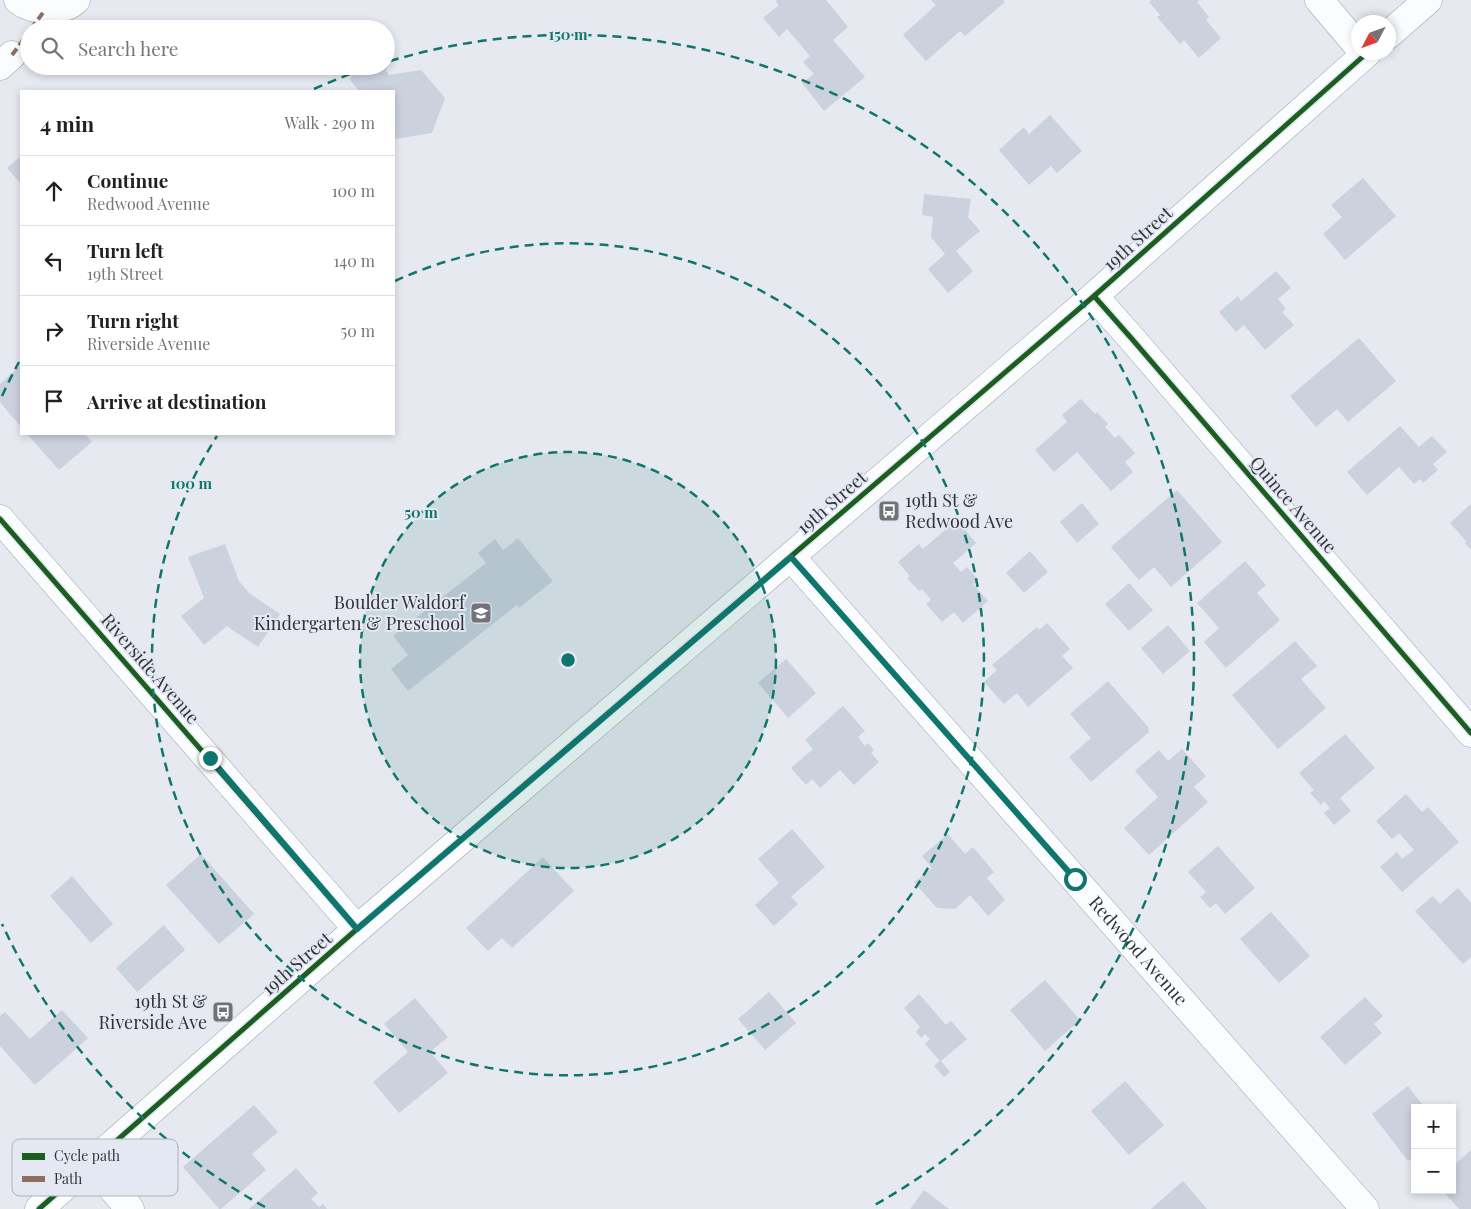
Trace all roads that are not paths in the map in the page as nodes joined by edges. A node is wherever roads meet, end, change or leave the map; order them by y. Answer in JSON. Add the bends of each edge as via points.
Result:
{"nodes":[{"id":1,"x":18,"y":0,"type":"edge"},
{"id":2,"x":76,"y":0,"type":"edge"},
{"id":3,"x":1319,"y":0,"type":"edge"},
{"id":4,"x":1428,"y":0,"type":"edge"},
{"id":5,"x":1396,"y":28,"type":"edge"},
{"id":6,"x":1351,"y":36,"type":"edge"},
{"id":7,"x":1354,"y":60,"type":"edge"},
{"id":8,"x":1094,"y":296,"type":"junction"},
{"id":9,"x":0,"y":518,"type":"edge"},
{"id":10,"x":791,"y":557,"type":"junction"},
{"id":11,"x":1471,"y":733,"type":"edge"},
{"id":12,"x":357,"y":929,"type":"junction"},
{"id":13,"x":119,"y":1139,"type":"edge"},
{"id":14,"x":55,"y":1196,"type":"edge"},
{"id":15,"x":119,"y":1196,"type":"edge"},
{"id":16,"x":40,"y":1209,"type":"edge"},
{"id":17,"x":130,"y":1209,"type":"edge"},
{"id":18,"x":1365,"y":1209,"type":"edge"}],
"edges":[{"from":1,"to":2,"type":"street","via":[[24,5],[45,10],[70,5]]},
{"from":3,"to":6,"type":"street"},
{"from":4,"to":5,"type":"street"},
{"from":7,"to":8,"type":"street","name":"19th Street"},
{"from":8,"to":10,"type":"street","name":"19th Street"},
{"from":8,"to":11,"type":"street","name":"Quince Avenue"},
{"from":9,"to":12,"type":"street","name":"Riverside Avenue"},
{"from":10,"to":12,"type":"street","name":"19th Street"},
{"from":10,"to":18,"type":"street","name":"Redwood Avenue"},
{"from":12,"to":13,"type":"street","name":"19th Street"},
{"from":14,"to":16,"type":"street","name":"19th Street"},
{"from":15,"to":17,"type":"street"}]}
